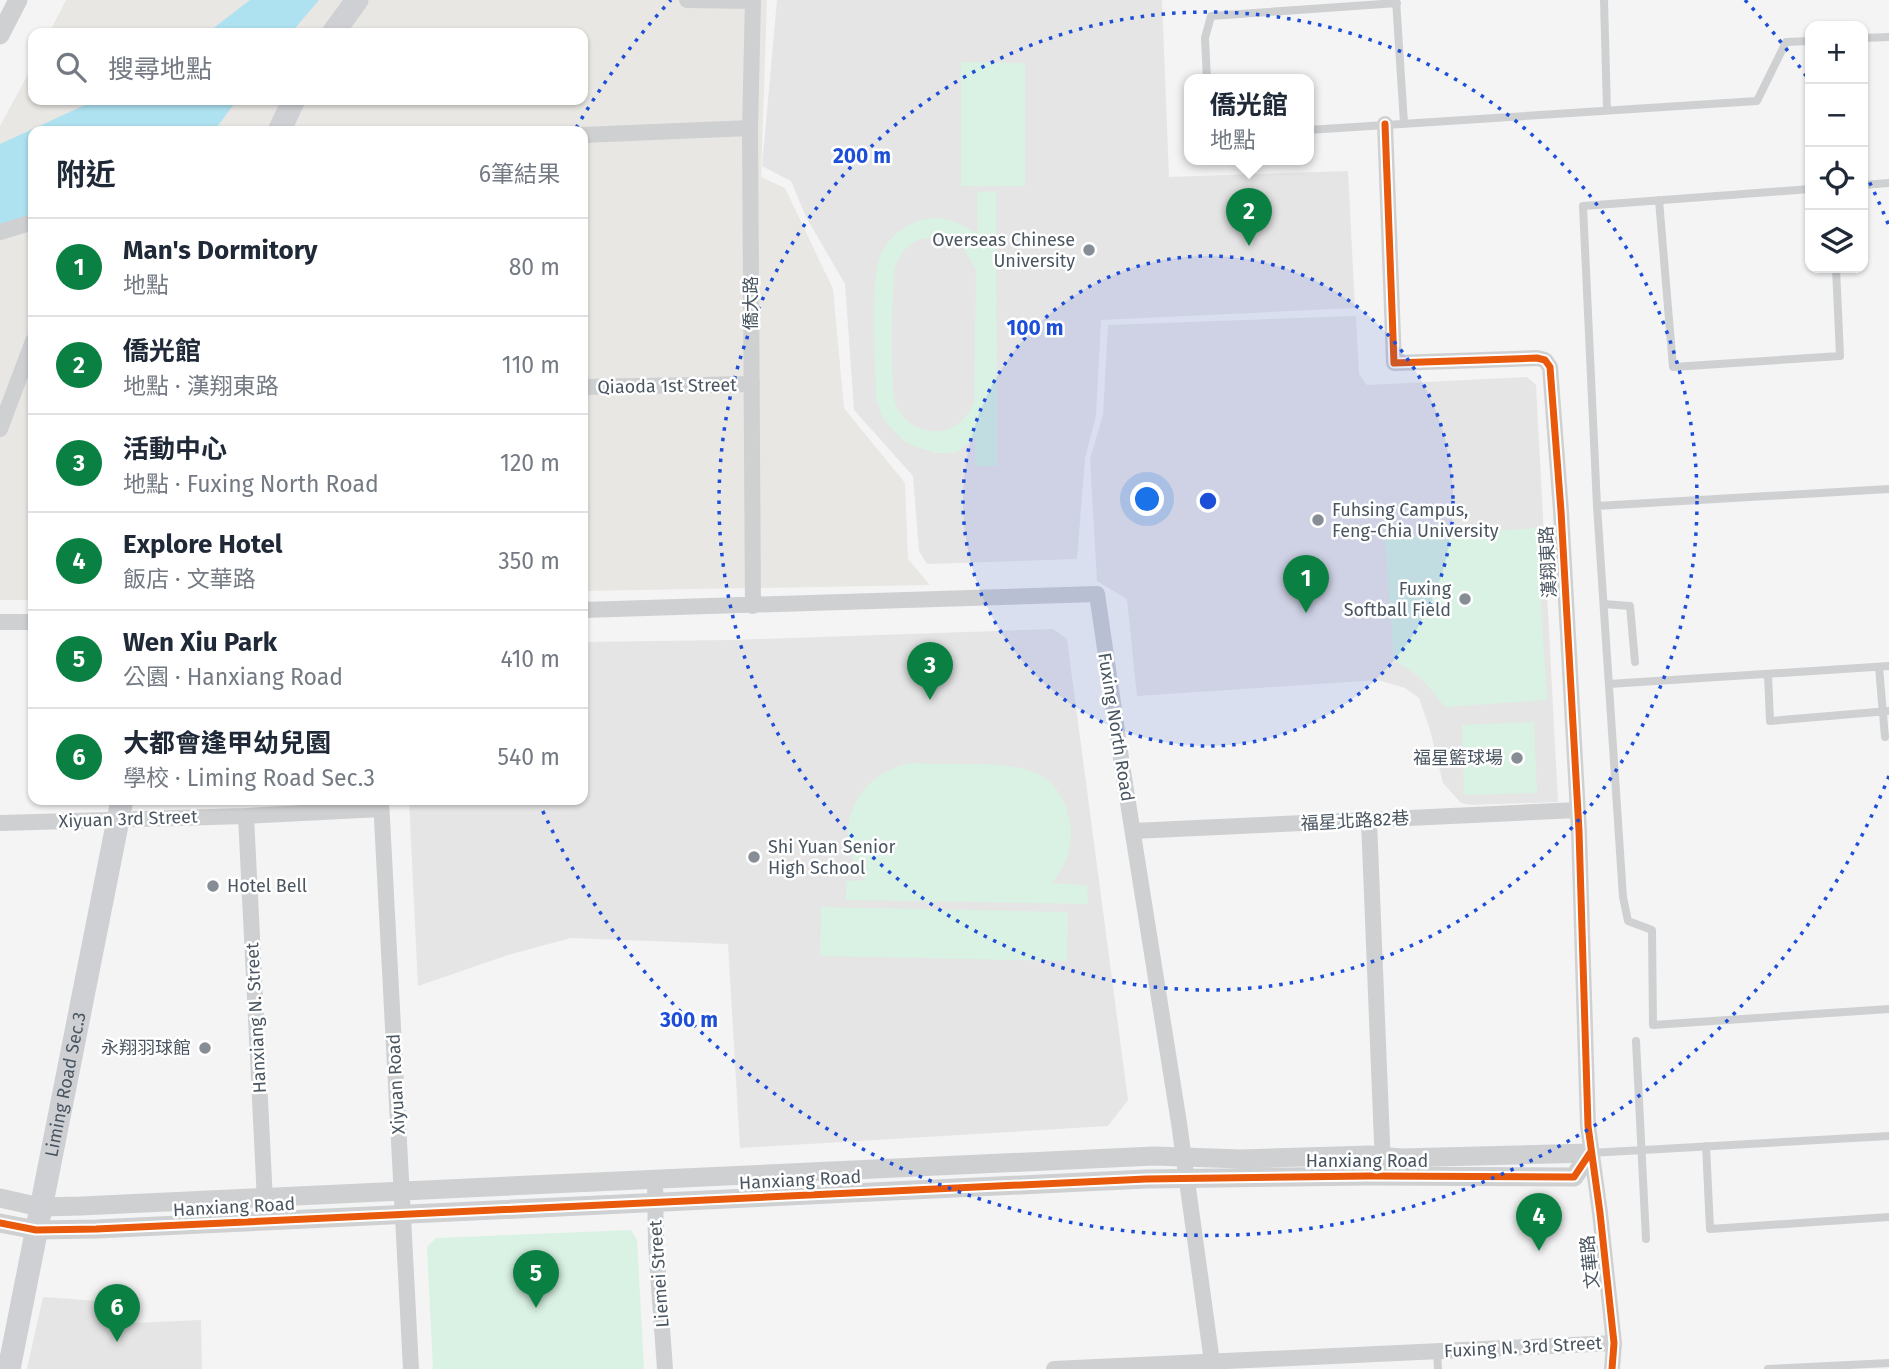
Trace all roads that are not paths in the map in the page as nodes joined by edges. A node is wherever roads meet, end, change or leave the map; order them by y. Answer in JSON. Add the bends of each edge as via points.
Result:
{"nodes":[{"id":1,"x":18,"y":0,"type":"edge"},
{"id":2,"x":357,"y":0,"type":"edge"},
{"id":3,"x":687,"y":0,"type":"edge"},
{"id":4,"x":1604,"y":0,"type":"edge"},
{"id":5,"x":753,"y":1,"type":"edge"},
{"id":6,"x":1397,"y":2,"type":"edge"},
{"id":7,"x":337,"y":28,"type":"edge"},
{"id":8,"x":0,"y":35,"type":"edge"},
{"id":9,"x":1889,"y":37,"type":"edge"},
{"id":10,"x":1868,"y":38,"type":"edge"},
{"id":11,"x":1805,"y":41,"type":"edge"},
{"id":12,"x":1207,"y":74,"type":"edge"},
{"id":13,"x":292,"y":105,"type":"edge"},
{"id":14,"x":1607,"y":110,"type":"junction"},
{"id":15,"x":1404,"y":123,"type":"junction"},
{"id":16,"x":1385,"y":124,"type":"junction"},
{"id":17,"x":281,"y":126,"type":"edge"},
{"id":18,"x":750,"y":128,"type":"junction"},
{"id":19,"x":1314,"y":130,"type":"edge"},
{"id":20,"x":588,"y":135,"type":"edge"},
{"id":21,"x":1889,"y":183,"type":"edge"},
{"id":22,"x":1868,"y":185,"type":"edge"},
{"id":23,"x":1805,"y":189,"type":"edge"},
{"id":24,"x":1659,"y":200,"type":"junction"},
{"id":25,"x":28,"y":224,"type":"edge"},
{"id":26,"x":0,"y":232,"type":"edge"},
{"id":27,"x":1836,"y":273,"type":"edge"},
{"id":28,"x":28,"y":354,"type":"edge"},
{"id":29,"x":752,"y":384,"type":"junction"},
{"id":30,"x":588,"y":387,"type":"edge"},
{"id":31,"x":0,"y":429,"type":"edge"},
{"id":32,"x":1889,"y":489,"type":"edge"},
{"id":33,"x":1597,"y":506,"type":"junction"},
{"id":34,"x":1604,"y":604,"type":"junction"},
{"id":35,"x":753,"y":606,"type":"junction"},
{"id":36,"x":588,"y":611,"type":"edge"},
{"id":37,"x":0,"y":622,"type":"edge"},
{"id":38,"x":28,"y":622,"type":"edge"},
{"id":39,"x":1635,"y":662,"type":"dead end"},
{"id":40,"x":1889,"y":666,"type":"edge"},
{"id":41,"x":1879,"y":667,"type":"junction"},
{"id":42,"x":1768,"y":674,"type":"junction"},
{"id":43,"x":1609,"y":684,"type":"junction"},
{"id":44,"x":1886,"y":711,"type":"edge"},
{"id":45,"x":1885,"y":737,"type":"dead end"},
{"id":46,"x":370,"y":805,"type":"edge"},
{"id":47,"x":381,"y":805,"type":"edge"},
{"id":48,"x":120,"y":809,"type":"edge"},
{"id":49,"x":1577,"y":810,"type":"junction"},
{"id":50,"x":246,"y":816,"type":"junction"},
{"id":51,"x":1368,"y":821,"type":"junction"},
{"id":52,"x":0,"y":823,"type":"edge"},
{"id":53,"x":1132,"y":831,"type":"junction"},
{"id":54,"x":1889,"y":1009,"type":"edge"},
{"id":55,"x":1636,"y":1041,"type":"dead end"},
{"id":56,"x":1889,"y":1136,"type":"edge"},
{"id":57,"x":1706,"y":1146,"type":"junction"},
{"id":58,"x":1642,"y":1149,"type":"junction"},
{"id":59,"x":1590,"y":1153,"type":"junction"},
{"id":60,"x":1382,"y":1155,"type":"junction"},
{"id":61,"x":1183,"y":1157,"type":"junction"},
{"id":62,"x":1383,"y":1176,"type":"junction"},
{"id":63,"x":655,"y":1180,"type":"junction"},
{"id":64,"x":1186,"y":1180,"type":"junction"},
{"id":65,"x":401,"y":1191,"type":"junction"},
{"id":66,"x":0,"y":1198,"type":"edge"},
{"id":67,"x":265,"y":1198,"type":"junction"},
{"id":68,"x":654,"y":1203,"type":"junction"},
{"id":69,"x":40,"y":1207,"type":"junction"},
{"id":70,"x":402,"y":1214,"type":"junction"},
{"id":71,"x":1889,"y":1217,"type":"edge"},
{"id":72,"x":266,"y":1221,"type":"junction"},
{"id":73,"x":0,"y":1223,"type":"edge"},
{"id":74,"x":36,"y":1230,"type":"junction"},
{"id":75,"x":1646,"y":1239,"type":"dead end"},
{"id":76,"x":1614,"y":1343,"type":"junction"},
{"id":77,"x":1437,"y":1352,"type":"junction"},
{"id":78,"x":1889,"y":1363,"type":"edge"},
{"id":79,"x":1212,"y":1365,"type":"edge"},
{"id":80,"x":9,"y":1369,"type":"edge"},
{"id":81,"x":411,"y":1369,"type":"edge"},
{"id":82,"x":665,"y":1369,"type":"edge"},
{"id":83,"x":1054,"y":1369,"type":"edge"},
{"id":84,"x":1438,"y":1369,"type":"edge"},
{"id":85,"x":1612,"y":1369,"type":"edge"},
{"id":86,"x":1768,"y":1369,"type":"edge"}],
"edges":[{"from":1,"to":8,"type":"street"},
{"from":2,"to":7,"type":"main road"},
{"from":3,"to":5,"type":"street"},
{"from":4,"to":14,"type":"lane"},
{"from":5,"to":18,"type":"street","name":"僑大路"},
{"from":6,"to":12,"type":"lane","via":[[1211,16],[1205,38]]},
{"from":6,"to":15,"type":"lane"},
{"from":9,"to":10,"type":"lane"},
{"from":11,"to":14,"type":"lane","via":[[1786,42],[1757,101]]},
{"from":13,"to":17,"type":"main road"},
{"from":14,"to":15,"type":"lane"},
{"from":15,"to":16,"type":"lane"},
{"from":16,"to":19,"type":"lane"},
{"from":16,"to":49,"type":"street","name":"漢翔東路","via":[[1394,363],[1537,358],[1550,367]]},
{"from":18,"to":20,"type":"street"},
{"from":18,"to":29,"type":"street","name":"僑大路"},
{"from":21,"to":22,"type":"lane"},
{"from":23,"to":24,"type":"lane"},
{"from":24,"to":27,"type":"lane","via":[[1673,367],[1839,356]]},
{"from":24,"to":33,"type":"lane","via":[[1583,206]]},
{"from":25,"to":26,"type":"street"},
{"from":28,"to":31,"type":"street"},
{"from":29,"to":30,"type":"street","name":"Qiaoda 1st Street"},
{"from":29,"to":35,"type":"street","name":"僑大路"},
{"from":32,"to":33,"type":"lane"},
{"from":33,"to":34,"type":"lane"},
{"from":34,"to":39,"type":"lane","via":[[1630,606]]},
{"from":34,"to":43,"type":"lane"},
{"from":35,"to":36,"type":"street","name":"Fuxing North Road"},
{"from":35,"to":53,"type":"street","name":"Fuxing North Road","via":[[1097,594]]},
{"from":37,"to":38,"type":"street"},
{"from":40,"to":41,"type":"lane"},
{"from":41,"to":42,"type":"lane"},
{"from":41,"to":44,"type":"lane"},
{"from":42,"to":43,"type":"lane"},
{"from":42,"to":44,"type":"lane","via":[[1770,721]]},
{"from":43,"to":54,"type":"lane","via":[[1623,897],[1628,921],[1651,930],[1653,1026]]},
{"from":44,"to":45,"type":"lane"},
{"from":46,"to":50,"type":"street","name":"Xiyuan 3rd Street"},
{"from":47,"to":65,"type":"street","name":"Xiyuan Road"},
{"from":48,"to":50,"type":"street","name":"Xiyuan 3rd Street"},
{"from":48,"to":52,"type":"street","name":"Xiyuan 3rd Street"},
{"from":48,"to":69,"type":"main road","name":"Liming Road Sec.3"},
{"from":49,"to":51,"type":"street","name":"福星北路82巷"},
{"from":49,"to":59,"type":"street","name":"漢翔東路"},
{"from":50,"to":67,"type":"street","name":"Hanxiang N. Street"},
{"from":51,"to":53,"type":"street","name":"福星北路82巷"},
{"from":51,"to":60,"type":"street"},
{"from":53,"to":61,"type":"street","name":"Fuxing North Road"},
{"from":55,"to":58,"type":"lane"},
{"from":56,"to":57,"type":"lane"},
{"from":57,"to":58,"type":"lane"},
{"from":57,"to":71,"type":"lane","via":[[1710,1229]]},
{"from":58,"to":59,"type":"lane"},
{"from":58,"to":75,"type":"lane"},
{"from":59,"to":60,"type":"street","name":"Hanxiang Road"},
{"from":59,"to":62,"type":"street","name":"Hanxiang Road","via":[[1574,1177]]},
{"from":59,"to":76,"type":"street","name":"文華路"},
{"from":60,"to":61,"type":"street","name":"Hanxiang Road"},
{"from":60,"to":62,"type":"street"},
{"from":61,"to":63,"type":"street","name":"Hanxiang Road"},
{"from":61,"to":64,"type":"street","name":"Fuxing North Road"},
{"from":62,"to":64,"type":"street","name":"Hanxiang Road"},
{"from":63,"to":65,"type":"street","name":"Hanxiang Road"},
{"from":63,"to":68,"type":"street","name":"Liemei Street"},
{"from":64,"to":68,"type":"street","name":"Hanxiang Road"},
{"from":64,"to":79,"type":"street","name":"Fuxing North Road"},
{"from":65,"to":67,"type":"street","name":"Hanxiang Road"},
{"from":65,"to":70,"type":"street","name":"Xiyuan Road"},
{"from":66,"to":69,"type":"street","name":"Hanxiang Road"},
{"from":67,"to":69,"type":"street","name":"Hanxiang Road"},
{"from":67,"to":72,"type":"street","name":"Hanxiang N. Street"},
{"from":68,"to":70,"type":"street","name":"Hanxiang Road"},
{"from":68,"to":82,"type":"street","name":"Liemei Street"},
{"from":69,"to":74,"type":"main road","name":"Liming Road Sec.3"},
{"from":70,"to":72,"type":"street","name":"Hanxiang Road"},
{"from":70,"to":81,"type":"street","name":"Xiyuan Road"},
{"from":72,"to":74,"type":"street","name":"Hanxiang Road"},
{"from":73,"to":74,"type":"street","name":"Hanxiang Road"},
{"from":74,"to":80,"type":"main road","name":"Liming Road Sec.3"},
{"from":76,"to":77,"type":"street","name":"Fuxing N. 3rd Street"},
{"from":76,"to":85,"type":"street","name":"文華路"},
{"from":77,"to":79,"type":"street","name":"Fuxing N. 3rd Street"},
{"from":77,"to":84,"type":"lane"},
{"from":78,"to":86,"type":"lane"},
{"from":79,"to":83,"type":"street","name":"Fuxing N. 3rd Street"}]}
